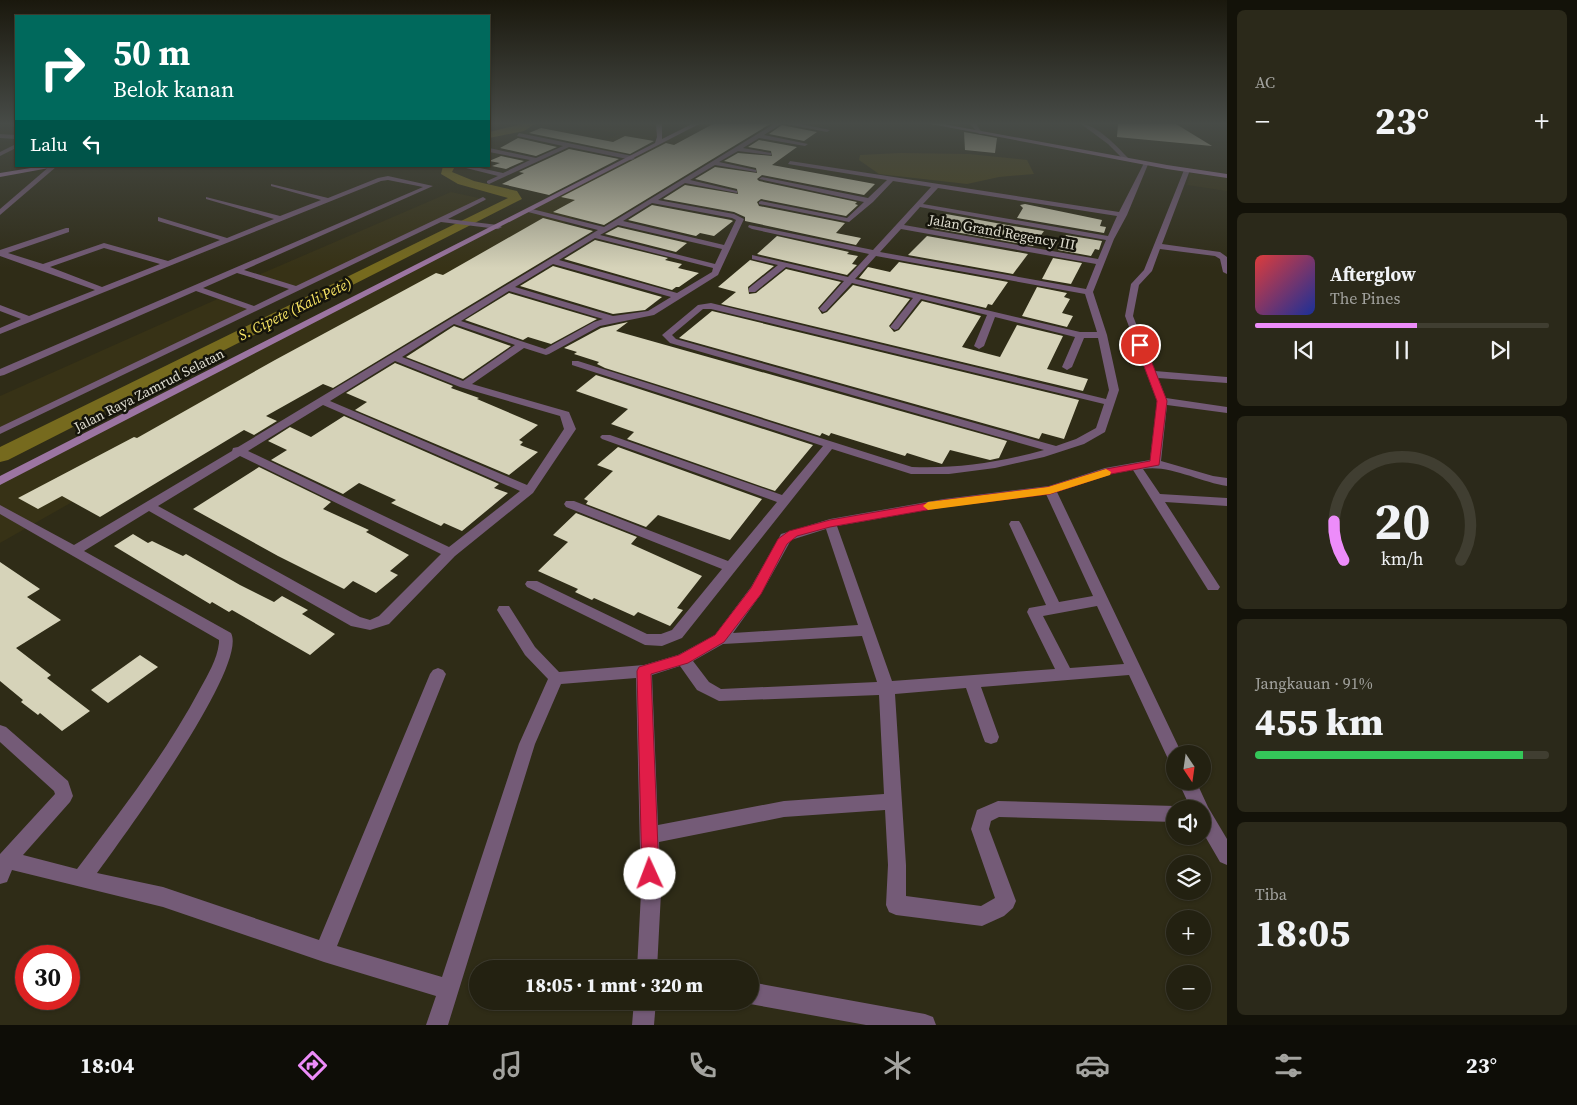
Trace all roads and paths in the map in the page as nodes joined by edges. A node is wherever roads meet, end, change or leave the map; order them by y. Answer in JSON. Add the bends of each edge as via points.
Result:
{"nodes":[{"id":1,"x":23,"y":172,"type":"edge"},
{"id":2,"x":48,"y":172,"type":"edge"},
{"id":3,"x":489,"y":172,"type":"edge"},
{"id":4,"x":511,"y":172,"type":"edge"},
{"id":5,"x":605,"y":172,"type":"edge"},
{"id":6,"x":698,"y":172,"type":"edge"},
{"id":7,"x":846,"y":172,"type":"edge"},
{"id":8,"x":1143,"y":172,"type":"edge"},
{"id":9,"x":1186,"y":172,"type":"edge"},
{"id":10,"x":1199,"y":172,"type":"edge"},
{"id":11,"x":504,"y":175,"type":"junction"},
{"id":12,"x":0,"y":176,"type":"edge"},
{"id":13,"x":1227,"y":176,"type":"edge"},
{"id":14,"x":892,"y":179,"type":"junction"},
{"id":15,"x":762,"y":180,"type":"dead end"},
{"id":16,"x":683,"y":181,"type":"junction"},
{"id":17,"x":489,"y":182,"type":"dead end"},
{"id":18,"x":273,"y":185,"type":"dead end"},
{"id":19,"x":936,"y":186,"type":"junction"},
{"id":20,"x":735,"y":192,"type":"dead end"},
{"id":21,"x":208,"y":198,"type":"dead end"},
{"id":22,"x":483,"y":199,"type":"dead end"},
{"id":23,"x":329,"y":200,"type":"junction"},
{"id":24,"x":651,"y":201,"type":"junction"},
{"id":25,"x":871,"y":201,"type":"junction"},
{"id":26,"x":761,"y":203,"type":"dead end"},
{"id":27,"x":918,"y":205,"type":"junction"},
{"id":28,"x":531,"y":210,"type":"junction"},
{"id":29,"x":0,"y":213,"type":"edge"},
{"id":30,"x":1122,"y":215,"type":"junction"},
{"id":31,"x":282,"y":218,"type":"junction"},
{"id":32,"x":161,"y":219,"type":"dead end"},
{"id":33,"x":440,"y":220,"type":"junction"},
{"id":34,"x":616,"y":222,"type":"junction"},
{"id":35,"x":899,"y":226,"type":"junction"},
{"id":36,"x":498,"y":227,"type":"junction"},
{"id":37,"x":752,"y":227,"type":"dead end"},
{"id":38,"x":604,"y":229,"type":"junction"},
{"id":39,"x":66,"y":230,"type":"dead end"},
{"id":40,"x":594,"y":236,"type":"junction"},
{"id":41,"x":227,"y":240,"type":"junction"},
{"id":42,"x":1110,"y":240,"type":"junction"},
{"id":43,"x":1157,"y":246,"type":"junction"},
{"id":44,"x":727,"y":248,"type":"junction"},
{"id":45,"x":0,"y":253,"type":"edge"},
{"id":46,"x":874,"y":254,"type":"junction"},
{"id":47,"x":754,"y":257,"type":"dead end"},
{"id":48,"x":552,"y":261,"type":"junction"},
{"id":49,"x":1100,"y":262,"type":"junction"},
{"id":50,"x":168,"y":264,"type":"junction"},
{"id":51,"x":784,"y":264,"type":"junction"},
{"id":52,"x":718,"y":266,"type":"junction"},
{"id":53,"x":43,"y":267,"type":"junction"},
{"id":54,"x":237,"y":270,"type":"junction"},
{"id":55,"x":1227,"y":272,"type":"edge"},
{"id":56,"x":849,"y":280,"type":"junction"},
{"id":57,"x":196,"y":288,"type":"junction"},
{"id":58,"x":508,"y":288,"type":"junction"},
{"id":59,"x":102,"y":290,"type":"junction"},
{"id":60,"x":296,"y":290,"type":"junction"},
{"id":61,"x":752,"y":290,"type":"dead end"},
{"id":62,"x":1089,"y":292,"type":"junction"},
{"id":63,"x":679,"y":296,"type":"junction"},
{"id":64,"x":918,"y":297,"type":"junction"},
{"id":65,"x":0,"y":308,"type":"edge"},
{"id":66,"x":255,"y":308,"type":"junction"},
{"id":67,"x":823,"y":309,"type":"dead end"},
{"id":68,"x":992,"y":314,"type":"junction"},
{"id":69,"x":29,"y":319,"type":"junction"},
{"id":70,"x":614,"y":319,"type":"junction"},
{"id":71,"x":453,"y":321,"type":"junction"},
{"id":72,"x":895,"y":327,"type":"dead end"},
{"id":73,"x":0,"y":331,"type":"edge"},
{"id":74,"x":1080,"y":335,"type":"junction"},
{"id":75,"x":1102,"y":335,"type":"junction"},
{"id":76,"x":523,"y":344,"type":"junction"},
{"id":77,"x":979,"y":346,"type":"dead end"},
{"id":78,"x":394,"y":357,"type":"junction"},
{"id":79,"x":575,"y":363,"type":"dead end"},
{"id":80,"x":1067,"y":367,"type":"dead end"},
{"id":81,"x":0,"y":373,"type":"edge"},
{"id":82,"x":1151,"y":374,"type":"junction"},
{"id":83,"x":1227,"y":380,"type":"edge"},
{"id":84,"x":464,"y":385,"type":"junction"},
{"id":85,"x":322,"y":401,"type":"junction"},
{"id":86,"x":1162,"y":401,"type":"junction"},
{"id":87,"x":1111,"y":403,"type":"junction"},
{"id":88,"x":1227,"y":410,"type":"edge"},
{"id":89,"x":0,"y":431,"type":"edge"},
{"id":90,"x":606,"y":437,"type":"dead end"},
{"id":91,"x":831,"y":443,"type":"junction"},
{"id":92,"x":1054,"y":449,"type":"junction"},
{"id":93,"x":238,"y":450,"type":"junction"},
{"id":94,"x":1155,"y":463,"type":"junction"},
{"id":95,"x":1136,"y":466,"type":"junction"},
{"id":96,"x":0,"y":482,"type":"edge"},
{"id":97,"x":1227,"y":482,"type":"edge"},
{"id":98,"x":529,"y":490,"type":"junction"},
{"id":99,"x":1050,"y":490,"type":"junction"},
{"id":100,"x":1156,"y":498,"type":"junction"},
{"id":101,"x":784,"y":500,"type":"junction"},
{"id":102,"x":1227,"y":502,"type":"edge"},
{"id":103,"x":570,"y":504,"type":"dead end"},
{"id":104,"x":149,"y":506,"type":"junction"},
{"id":105,"x":0,"y":509,"type":"edge"},
{"id":106,"x":830,"y":523,"type":"junction"},
{"id":107,"x":1015,"y":524,"type":"dead end"},
{"id":108,"x":73,"y":552,"type":"junction"},
{"id":109,"x":450,"y":553,"type":"junction"},
{"id":110,"x":731,"y":567,"type":"junction"},
{"id":111,"x":532,"y":584,"type":"dead end"},
{"id":112,"x":1213,"y":587,"type":"dead end"},
{"id":113,"x":1101,"y":600,"type":"junction"},
{"id":114,"x":1054,"y":607,"type":"junction"},
{"id":115,"x":504,"y":610,"type":"dead end"},
{"id":116,"x":866,"y":630,"type":"junction"},
{"id":117,"x":720,"y":639,"type":"junction"},
{"id":118,"x":683,"y":659,"type":"junction"},
{"id":119,"x":1134,"y":669,"type":"junction"},
{"id":120,"x":644,"y":671,"type":"junction"},
{"id":121,"x":438,"y":674,"type":"dead end"},
{"id":122,"x":1065,"y":674,"type":"junction"},
{"id":123,"x":556,"y":678,"type":"junction"},
{"id":124,"x":971,"y":681,"type":"junction"},
{"id":125,"x":886,"y":688,"type":"junction"},
{"id":126,"x":0,"y":732,"type":"edge"},
{"id":127,"x":990,"y":737,"type":"dead end"},
{"id":128,"x":1170,"y":745,"type":"edge"},
{"id":129,"x":893,"y":801,"type":"junction"},
{"id":130,"x":1166,"y":814,"type":"edge"},
{"id":131,"x":1211,"y":824,"type":"edge"},
{"id":132,"x":649,"y":834,"type":"junction"},
{"id":133,"x":1221,"y":837,"type":"edge"},
{"id":134,"x":1227,"y":856,"type":"edge"},
{"id":135,"x":4,"y":868,"type":"edge"},
{"id":136,"x":80,"y":880,"type":"junction"},
{"id":137,"x":324,"y":952,"type":"junction"},
{"id":138,"x":647,"y":960,"type":"edge"},
{"id":139,"x":448,"y":989,"type":"junction"},
{"id":140,"x":759,"y":995,"type":"edge"},
{"id":141,"x":644,"y":1010,"type":"edge"},
{"id":142,"x":436,"y":1025,"type":"edge"},
{"id":143,"x":643,"y":1025,"type":"edge"},
{"id":144,"x":924,"y":1025,"type":"edge"}],
"edges":[{"from":1,"to":12,"type":"street"},
{"from":2,"to":29,"type":"street"},
{"from":3,"to":11,"type":"street"},
{"from":4,"to":11,"type":"street"},
{"from":5,"to":28,"type":"street","name":"Jalan Raya Zamrud Selatan"},
{"from":6,"to":16,"type":"street"},
{"from":7,"to":14,"type":"street"},
{"from":8,"to":30,"type":"street"},
{"from":9,"to":43,"type":"street"},
{"from":10,"to":13,"type":"street"},
{"from":11,"to":17,"type":"street"},
{"from":14,"to":19,"type":"street"},
{"from":14,"to":25,"type":"street"},
{"from":15,"to":25,"type":"street"},
{"from":16,"to":20,"type":"street"},
{"from":16,"to":24,"type":"street"},
{"from":18,"to":23,"type":"street"},
{"from":19,"to":27,"type":"street"},
{"from":19,"to":30,"type":"street"},
{"from":21,"to":31,"type":"street"},
{"from":22,"to":33,"type":"street"},
{"from":23,"to":31,"type":"street"},
{"from":23,"to":54,"type":"street","via":[[382,178],[433,187]]},
{"from":24,"to":34,"type":"street"},
{"from":24,"to":44,"type":"street","via":[[740,219]]},
{"from":25,"to":26,"type":"street","via":[[849,220]]},
{"from":27,"to":35,"type":"street"},
{"from":27,"to":42,"type":"street"},
{"from":28,"to":36,"type":"street","name":"Jalan Raya Zamrud Selatan"},
{"from":28,"to":38,"type":"street"},
{"from":30,"to":42,"type":"street"},
{"from":31,"to":41,"type":"street"},
{"from":32,"to":41,"type":"street"},
{"from":33,"to":36,"type":"street"},
{"from":33,"to":60,"type":"street"},
{"from":34,"to":38,"type":"street"},
{"from":34,"to":44,"type":"street"},
{"from":35,"to":46,"type":"street"},
{"from":35,"to":49,"type":"street","name":"Jalan Grand Regency III"},
{"from":36,"to":96,"type":"street","name":"Jalan Raya Zamrud Selatan"},
{"from":37,"to":46,"type":"street"},
{"from":38,"to":40,"type":"street"},
{"from":39,"to":45,"type":"street"},
{"from":40,"to":48,"type":"street"},
{"from":40,"to":52,"type":"street"},
{"from":41,"to":50,"type":"street"},
{"from":42,"to":49,"type":"street"},
{"from":43,"to":55,"type":"street","via":[[1217,254],[1224,258]]},
{"from":43,"to":82,"type":"street","via":[[1148,271],[1135,284],[1129,316]]},
{"from":44,"to":52,"type":"street"},
{"from":45,"to":53,"type":"street"},
{"from":46,"to":56,"type":"street"},
{"from":46,"to":62,"type":"street"},
{"from":47,"to":51,"type":"street"},
{"from":48,"to":58,"type":"street"},
{"from":48,"to":63,"type":"street"},
{"from":49,"to":62,"type":"street"},
{"from":50,"to":53,"type":"street","via":[[104,245]]},
{"from":50,"to":59,"type":"street"},
{"from":51,"to":56,"type":"street"},
{"from":51,"to":61,"type":"street"},
{"from":52,"to":63,"type":"street","via":[[715,273]]},
{"from":53,"to":59,"type":"street"},
{"from":54,"to":57,"type":"street"},
{"from":54,"to":60,"type":"street"},
{"from":56,"to":64,"type":"street"},
{"from":56,"to":67,"type":"street"},
{"from":57,"to":66,"type":"street"},
{"from":57,"to":81,"type":"street"},
{"from":58,"to":70,"type":"street"},
{"from":58,"to":71,"type":"street"},
{"from":59,"to":69,"type":"street"},
{"from":60,"to":66,"type":"street"},
{"from":62,"to":75,"type":"street"},
{"from":63,"to":70,"type":"street","via":[[651,313]]},
{"from":64,"to":68,"type":"street"},
{"from":64,"to":72,"type":"street"},
{"from":65,"to":69,"type":"street"},
{"from":66,"to":89,"type":"street"},
{"from":68,"to":74,"type":"street"},
{"from":68,"to":77,"type":"street"},
{"from":69,"to":73,"type":"street"},
{"from":70,"to":76,"type":"street","via":[[597,324],[546,352]]},
{"from":71,"to":76,"type":"street"},
{"from":71,"to":78,"type":"street"},
{"from":74,"to":75,"type":"street"},
{"from":74,"to":80,"type":"street"},
{"from":75,"to":87,"type":"street","via":[[1114,390]]},
{"from":76,"to":84,"type":"street"},
{"from":78,"to":84,"type":"street"},
{"from":78,"to":85,"type":"street"},
{"from":79,"to":91,"type":"street"},
{"from":82,"to":83,"type":"street"},
{"from":82,"to":86,"type":"street"},
{"from":84,"to":98,"type":"street","via":[[565,414],[570,429],[568,434]]},
{"from":85,"to":93,"type":"street"},
{"from":85,"to":98,"type":"street"},
{"from":86,"to":88,"type":"street"},
{"from":86,"to":94,"type":"street"},
{"from":87,"to":92,"type":"street","via":[[1101,430],[1078,443]]},
{"from":87,"to":92,"type":"street","via":[[711,306],[701,307],[667,335],[672,341]]},
{"from":90,"to":101,"type":"street"},
{"from":91,"to":92,"type":"street","via":[[911,470],[932,473],[1022,459]]},
{"from":91,"to":101,"type":"street"},
{"from":93,"to":104,"type":"street"},
{"from":93,"to":109,"type":"street"},
{"from":94,"to":95,"type":"street"},
{"from":94,"to":97,"type":"street"},
{"from":95,"to":99,"type":"street"},
{"from":95,"to":100,"type":"street"},
{"from":98,"to":109,"type":"street"},
{"from":99,"to":106,"type":"street","via":[[944,503]]},
{"from":99,"to":113,"type":"street"},
{"from":100,"to":102,"type":"street"},
{"from":100,"to":112,"type":"street"},
{"from":101,"to":110,"type":"street"},
{"from":103,"to":110,"type":"street"},
{"from":104,"to":108,"type":"street"},
{"from":104,"to":109,"type":"street","via":[[356,622],[370,624],[384,620]]},
{"from":105,"to":108,"type":"street"},
{"from":106,"to":116,"type":"street"},
{"from":106,"to":117,"type":"street","via":[[786,537],[756,590]]},
{"from":107,"to":114,"type":"street"},
{"from":108,"to":136,"type":"street","via":[[226,637],[227,648],[173,753]]},
{"from":110,"to":111,"type":"street","via":[[676,634],[662,640],[645,639]]},
{"from":113,"to":114,"type":"street"},
{"from":113,"to":119,"type":"street"},
{"from":114,"to":122,"type":"street","via":[[1034,612]]},
{"from":115,"to":123,"type":"street","via":[[530,651]]},
{"from":116,"to":117,"type":"street"},
{"from":116,"to":125,"type":"street"},
{"from":117,"to":118,"type":"street"},
{"from":118,"to":120,"type":"street"},
{"from":118,"to":125,"type":"street","via":[[703,686],[719,695]]},
{"from":119,"to":122,"type":"street"},
{"from":119,"to":128,"type":"street"},
{"from":120,"to":123,"type":"street"},
{"from":120,"to":132,"type":"street"},
{"from":121,"to":137,"type":"street"},
{"from":122,"to":124,"type":"street"},
{"from":123,"to":139,"type":"street","via":[[527,744]]},
{"from":124,"to":125,"type":"street"},
{"from":124,"to":127,"type":"street"},
{"from":125,"to":129,"type":"street"},
{"from":126,"to":135,"type":"street","via":[[62,787],[64,796]]},
{"from":129,"to":130,"type":"street","via":[[896,905],[982,916],[1006,901],[980,828],[983,816],[998,809]]},
{"from":129,"to":132,"type":"street","via":[[784,809]]},
{"from":131,"to":133,"type":"street"},
{"from":132,"to":138,"type":"street","via":[[651,893]]},
{"from":133,"to":134,"type":"street"},
{"from":135,"to":136,"type":"street"},
{"from":136,"to":137,"type":"street","via":[[164,897]]},
{"from":137,"to":139,"type":"street"},
{"from":139,"to":142,"type":"street"},
{"from":140,"to":144,"type":"street"},
{"from":141,"to":143,"type":"street"}]}
